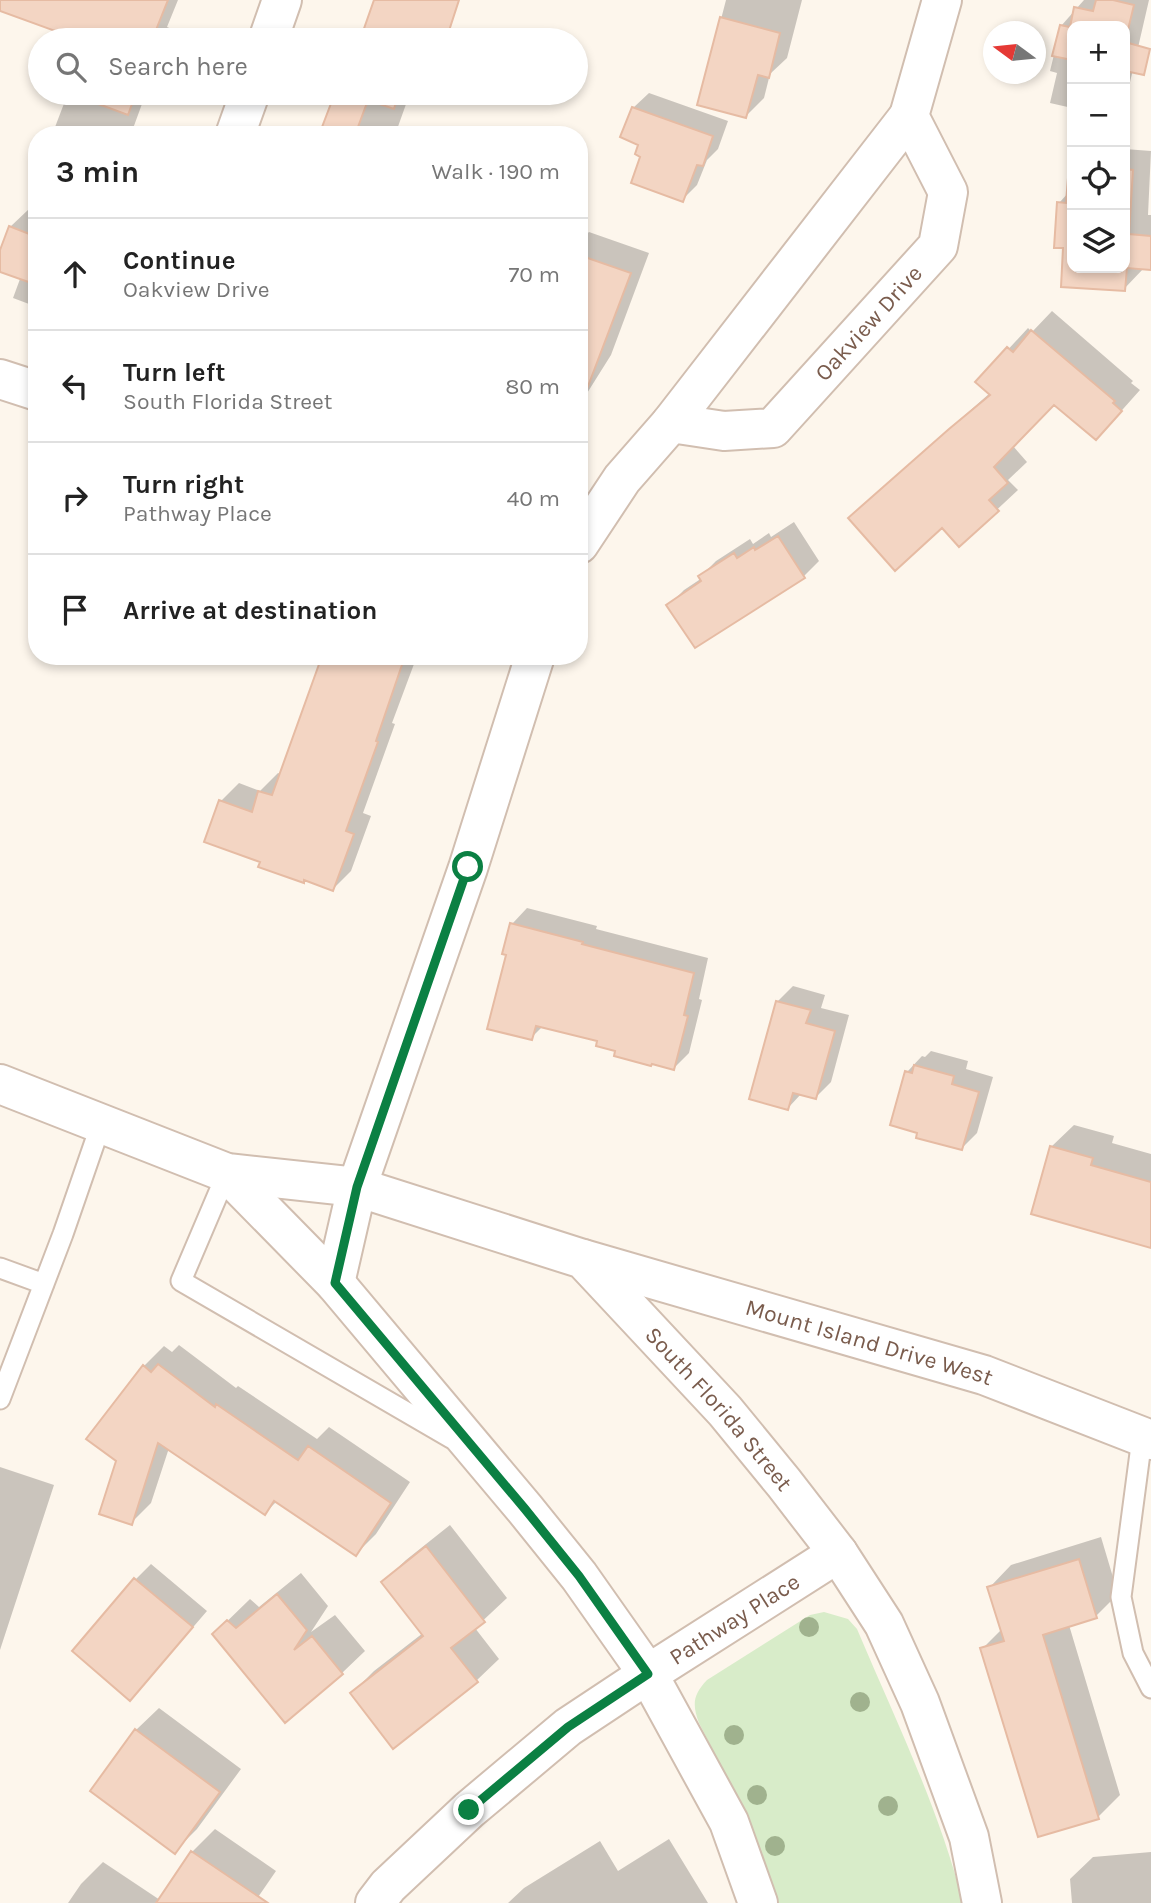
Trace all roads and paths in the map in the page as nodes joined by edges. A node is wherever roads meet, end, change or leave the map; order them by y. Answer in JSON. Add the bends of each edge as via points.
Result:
{"nodes":[{"id":1,"x":282,"y":0,"type":"edge"},
{"id":2,"x":942,"y":0,"type":"edge"},
{"id":3,"x":272,"y":28,"type":"edge"},
{"id":4,"x":246,"y":105,"type":"edge"},
{"id":5,"x":909,"y":116,"type":"junction"},
{"id":6,"x":238,"y":126,"type":"edge"},
{"id":7,"x":0,"y":379,"type":"edge"},
{"id":8,"x":28,"y":388,"type":"edge"},
{"id":9,"x":671,"y":423,"type":"junction"},
{"id":10,"x":588,"y":530,"type":"edge"},
{"id":11,"x":533,"y":665,"type":"edge"},
{"id":12,"x":0,"y":1084,"type":"edge"},
{"id":13,"x":101,"y":1124,"type":"junction"},
{"id":14,"x":227,"y":1172,"type":"junction"},
{"id":15,"x":357,"y":1187,"type":"junction"},
{"id":16,"x":583,"y":1259,"type":"junction"},
{"id":17,"x":0,"y":1268,"type":"edge"},
{"id":18,"x":335,"y":1283,"type":"junction"},
{"id":19,"x":44,"y":1284,"type":"junction"},
{"id":20,"x":0,"y":1399,"type":"edge"},
{"id":21,"x":1147,"y":1439,"type":"edge"},
{"id":22,"x":476,"y":1452,"type":"junction"},
{"id":23,"x":838,"y":1553,"type":"junction"},
{"id":24,"x":648,"y":1674,"type":"junction"},
{"id":25,"x":1151,"y":1688,"type":"edge"},
{"id":26,"x":375,"y":1903,"type":"edge"},
{"id":27,"x":758,"y":1903,"type":"edge"},
{"id":28,"x":982,"y":1903,"type":"edge"}],
"edges":[{"from":1,"to":3,"type":"street"},
{"from":2,"to":5,"type":"street"},
{"from":4,"to":6,"type":"street"},
{"from":5,"to":9,"type":"street"},
{"from":5,"to":9,"type":"street","name":"Oakview Drive","via":[[948,192],[938,247],[774,428],[724,430]]},
{"from":7,"to":8,"type":"street"},
{"from":9,"to":10,"type":"street","via":[[622,479]]},
{"from":11,"to":15,"type":"street"},
{"from":12,"to":13,"type":"street","name":"South Florida Street"},
{"from":13,"to":14,"type":"street","name":"South Florida Street"},
{"from":13,"to":19,"type":"lane"},
{"from":14,"to":15,"type":"street","name":"South Florida Street"},
{"from":14,"to":18,"type":"street","name":"South Florida Street"},
{"from":14,"to":22,"type":"lane","via":[[181,1281]]},
{"from":15,"to":16,"type":"street","name":"South Florida Street"},
{"from":15,"to":18,"type":"street"},
{"from":16,"to":21,"type":"street","name":"Mount Island Drive West","via":[[984,1375]]},
{"from":16,"to":23,"type":"street","name":"South Florida Street","via":[[725,1411]]},
{"from":17,"to":19,"type":"lane"},
{"from":18,"to":22,"type":"street","name":"South Florida Street"},
{"from":19,"to":20,"type":"lane"},
{"from":21,"to":25,"type":"lane","via":[[1121,1597],[1133,1653]]},
{"from":22,"to":24,"type":"street","name":"South Florida Street","via":[[579,1576]]},
{"from":23,"to":24,"type":"street","name":"Pathway Place"},
{"from":23,"to":28,"type":"street","name":"South Florida Street","via":[[884,1624],[920,1703],[969,1837]]},
{"from":24,"to":26,"type":"street","name":"Pathway Place","via":[[568,1727],[469,1810]]},
{"from":24,"to":27,"type":"street","name":"South Florida Street","via":[[730,1822]]}]}
